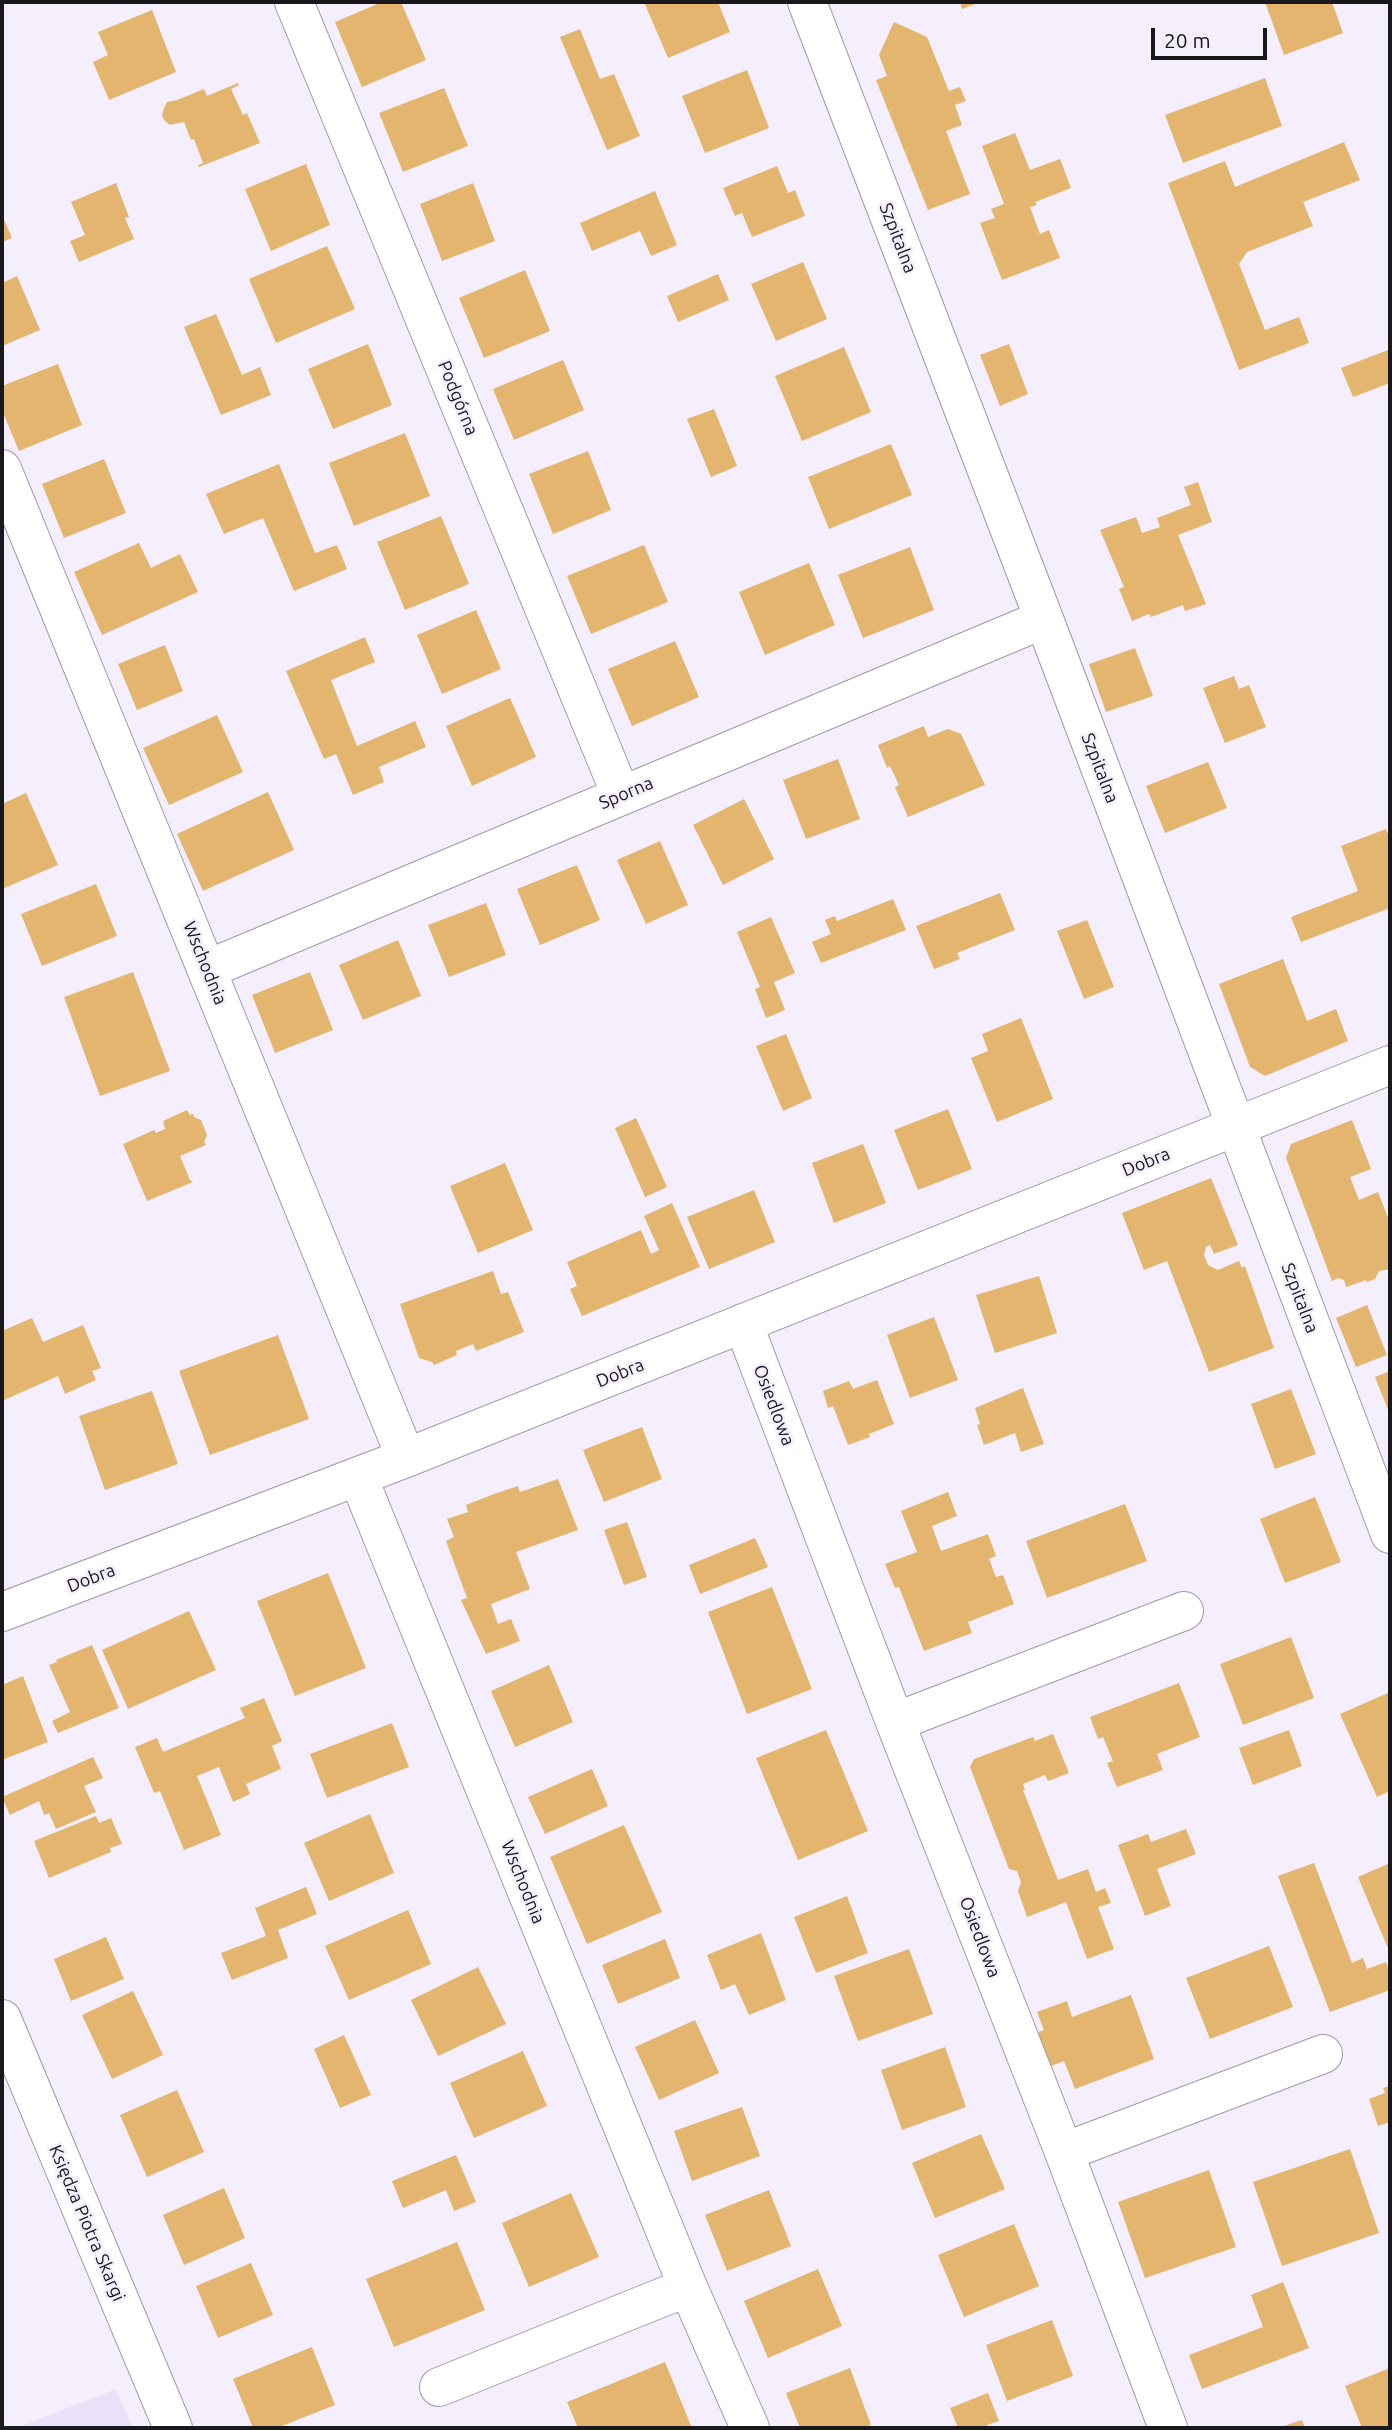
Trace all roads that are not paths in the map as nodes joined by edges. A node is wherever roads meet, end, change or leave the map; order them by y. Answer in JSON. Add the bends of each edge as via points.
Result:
{"nodes":[{"id":1,"x":294,"y":2,"type":"edge"},
{"id":2,"x":807,"y":2,"type":"edge"},
{"id":3,"x":2,"y":468,"type":"edge"},
{"id":4,"x":1044,"y":619,"type":"junction"},
{"id":5,"x":621,"y":795,"type":"junction"},
{"id":6,"x":208,"y":969,"type":"junction"},
{"id":7,"x":1390,"y":1065,"type":"edge"},
{"id":8,"x":1235,"y":1127,"type":"junction"},
{"id":9,"x":743,"y":1323,"type":"junction"},
{"id":10,"x":406,"y":1458,"type":"junction"},
{"id":11,"x":358,"y":1477,"type":"junction"},
{"id":12,"x":1390,"y":1534,"type":"edge"},
{"id":13,"x":1184,"y":1611,"type":"dead end"},
{"id":14,"x":2,"y":1612,"type":"edge"},
{"id":15,"x":895,"y":1722,"type":"junction"},
{"id":16,"x":2,"y":2018,"type":"edge"},
{"id":17,"x":1323,"y":2054,"type":"dead end"},
{"id":18,"x":1064,"y":2152,"type":"junction"},
{"id":19,"x":688,"y":2287,"type":"junction"},
{"id":20,"x":439,"y":2387,"type":"dead end"},
{"id":21,"x":173,"y":2428,"type":"edge"},
{"id":22,"x":750,"y":2428,"type":"edge"},
{"id":23,"x":1168,"y":2428,"type":"edge"}],
"edges":[{"from":1,"to":5,"type":"street","name":"Podgórna"},
{"from":2,"to":4,"type":"street","name":"Szpitalna"},
{"from":3,"to":6,"type":"street","name":"Wschodnia"},
{"from":4,"to":5,"type":"street","name":"Sporna"},
{"from":4,"to":8,"type":"street","name":"Szpitalna"},
{"from":5,"to":6,"type":"street","name":"Sporna"},
{"from":6,"to":10,"type":"street","name":"Wschodnia"},
{"from":7,"to":8,"type":"street","name":"Dobra"},
{"from":8,"to":9,"type":"street","name":"Dobra"},
{"from":8,"to":12,"type":"street","name":"Szpitalna"},
{"from":9,"to":10,"type":"street","name":"Dobra"},
{"from":9,"to":15,"type":"street","name":"Osiedlowa"},
{"from":10,"to":11,"type":"street","name":"Dobra"},
{"from":11,"to":14,"type":"street","name":"Dobra"},
{"from":11,"to":19,"type":"street","name":"Wschodnia"},
{"from":13,"to":15,"type":"street"},
{"from":15,"to":18,"type":"street","name":"Osiedlowa"},
{"from":16,"to":21,"type":"street","name":"Księdza Piotra Skargi"},
{"from":17,"to":18,"type":"street"},
{"from":18,"to":23,"type":"street","name":"Osiedlowa"},
{"from":19,"to":20,"type":"street"},
{"from":19,"to":22,"type":"street","name":"Wschodnia"}]}
